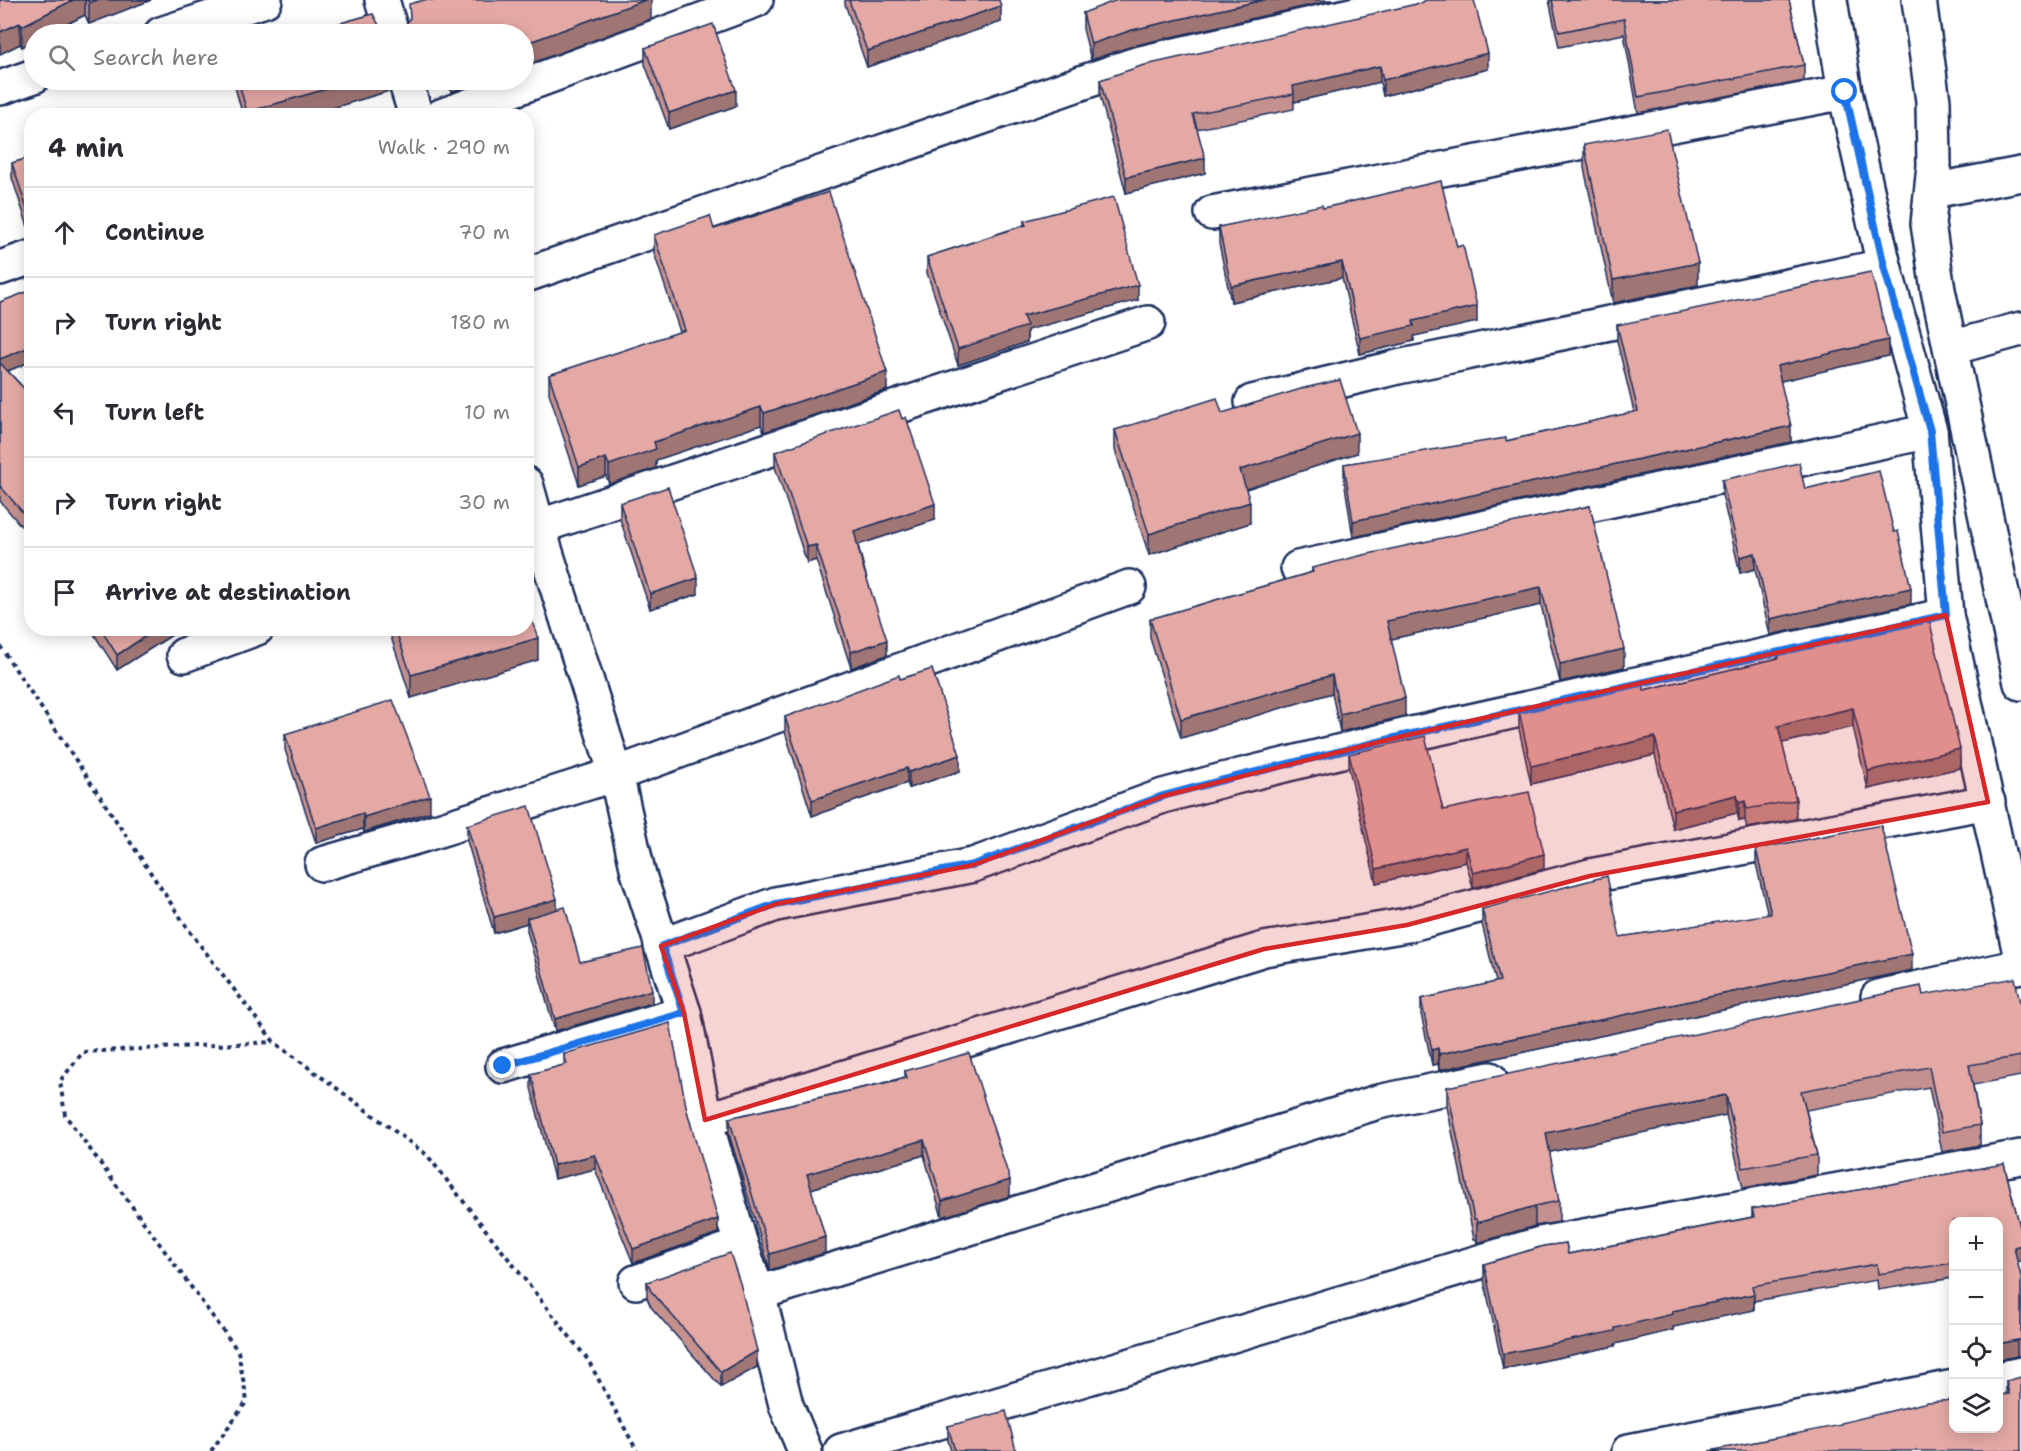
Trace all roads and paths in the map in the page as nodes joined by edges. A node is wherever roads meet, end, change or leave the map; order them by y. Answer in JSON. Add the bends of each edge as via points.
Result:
{"nodes":[{"id":1,"x":265,"y":0,"type":"edge"},
{"id":2,"x":382,"y":0,"type":"edge"},
{"id":3,"x":756,"y":0,"type":"edge"},
{"id":4,"x":1418,"y":0,"type":"edge"},
{"id":5,"x":1830,"y":0,"type":"edge"},
{"id":6,"x":1919,"y":0,"type":"edge"},
{"id":7,"x":192,"y":24,"type":"edge"},
{"id":8,"x":389,"y":24,"type":"edge"},
{"id":9,"x":24,"y":80,"type":"edge"},
{"id":10,"x":534,"y":82,"type":"edge"},
{"id":11,"x":0,"y":88,"type":"edge"},
{"id":12,"x":408,"y":90,"type":"edge"},
{"id":13,"x":512,"y":90,"type":"edge"},
{"id":14,"x":1845,"y":92,"type":"junction"},
{"id":15,"x":414,"y":108,"type":"edge"},
{"id":16,"x":463,"y":108,"type":"edge"},
{"id":17,"x":2021,"y":174,"type":"edge"},
{"id":18,"x":1932,"y":191,"type":"junction"},
{"id":19,"x":1212,"y":213,"type":"dead end"},
{"id":20,"x":24,"y":260,"type":"edge"},
{"id":21,"x":1884,"y":266,"type":"junction"},
{"id":22,"x":0,"y":267,"type":"edge"},
{"id":23,"x":534,"y":272,"type":"edge"},
{"id":24,"x":1148,"y":323,"type":"dead end"},
{"id":25,"x":2021,"y":329,"type":"edge"},
{"id":26,"x":1952,"y":348,"type":"junction"},
{"id":27,"x":1252,"y":402,"type":"edge"},
{"id":28,"x":1930,"y":431,"type":"junction"},
{"id":29,"x":534,"y":528,"type":"edge"},
{"id":30,"x":534,"y":535,"type":"edge"},
{"id":31,"x":2008,"y":553,"type":"edge"},
{"id":32,"x":1298,"y":568,"type":"dead end"},
{"id":33,"x":1129,"y":587,"type":"dead end"},
{"id":34,"x":1946,"y":615,"type":"junction"},
{"id":35,"x":235,"y":636,"type":"edge"},
{"id":36,"x":0,"y":646,"type":"edge"},
{"id":37,"x":183,"y":655,"type":"dead end"},
{"id":38,"x":2021,"y":683,"type":"edge"},
{"id":39,"x":615,"y":774,"type":"junction"},
{"id":40,"x":1988,"y":802,"type":"junction"},
{"id":41,"x":322,"y":864,"type":"dead end"},
{"id":42,"x":662,"y":946,"type":"junction"},
{"id":43,"x":2021,"y":958,"type":"edge"},
{"id":44,"x":2021,"y":966,"type":"edge"},
{"id":45,"x":1846,"y":1004,"type":"edge"},
{"id":46,"x":684,"y":1013,"type":"junction"},
{"id":47,"x":274,"y":1042,"type":"junction"},
{"id":48,"x":503,"y":1066,"type":"dead end"},
{"id":49,"x":1518,"y":1073,"type":"edge"},
{"id":50,"x":705,"y":1120,"type":"junction"},
{"id":51,"x":2021,"y":1157,"type":"edge"},
{"id":52,"x":741,"y":1245,"type":"junction"},
{"id":53,"x":636,"y":1282,"type":"dead end"},
{"id":54,"x":758,"y":1293,"type":"junction"},
{"id":55,"x":2021,"y":1374,"type":"edge"},
{"id":56,"x":2003,"y":1377,"type":"edge"},
{"id":57,"x":1949,"y":1388,"type":"edge"},
{"id":58,"x":211,"y":1451,"type":"edge"},
{"id":59,"x":637,"y":1451,"type":"edge"},
{"id":60,"x":805,"y":1451,"type":"edge"},
{"id":61,"x":841,"y":1451,"type":"edge"},
{"id":62,"x":1629,"y":1451,"type":"edge"}],
"edges":[{"from":1,"to":7,"type":"street"},
{"from":2,"to":8,"type":"street"},
{"from":3,"to":10,"type":"street"},
{"from":4,"to":23,"type":"street","via":[[1136,64]]},
{"from":5,"to":14,"type":"street"},
{"from":6,"to":18,"type":"street","via":[[1933,100]]},
{"from":9,"to":11,"type":"street"},
{"from":12,"to":15,"type":"street"},
{"from":13,"to":16,"type":"street"},
{"from":14,"to":19,"type":"street"},
{"from":14,"to":21,"type":"street"},
{"from":17,"to":18,"type":"street"},
{"from":18,"to":26,"type":"street","via":[[1928,224]]},
{"from":20,"to":22,"type":"street"},
{"from":21,"to":27,"type":"street","via":[[1398,367]]},
{"from":21,"to":28,"type":"street"},
{"from":24,"to":29,"type":"street"},
{"from":25,"to":26,"type":"street"},
{"from":26,"to":31,"type":"street"},
{"from":28,"to":32,"type":"street"},
{"from":28,"to":34,"type":"street"},
{"from":30,"to":39,"type":"street"},
{"from":31,"to":38,"type":"street"},
{"from":33,"to":39,"type":"street"},
{"from":34,"to":40,"type":"street"},
{"from":34,"to":42,"type":"street","via":[[1414,733],[1223,780],[1163,796],[973,865],[776,904]]},
{"from":35,"to":37,"type":"street"},
{"from":36,"to":47,"type":"path","via":[[188,929]]},
{"from":39,"to":41,"type":"street"},
{"from":39,"to":42,"type":"street","via":[[638,872]]},
{"from":40,"to":43,"type":"street"},
{"from":40,"to":50,"type":"street","via":[[1590,876],[1407,925],[1264,949]]},
{"from":42,"to":46,"type":"street"},
{"from":44,"to":45,"type":"street"},
{"from":46,"to":48,"type":"street"},
{"from":46,"to":50,"type":"street"},
{"from":47,"to":58,"type":"path","via":[[83,1052],[60,1081],[65,1115],[238,1351],[247,1401]]},
{"from":47,"to":59,"type":"path","via":[[427,1155],[588,1360]]},
{"from":49,"to":54,"type":"street","via":[[1378,1102]]},
{"from":50,"to":52,"type":"street"},
{"from":51,"to":61,"type":"street","via":[[1540,1244]]},
{"from":52,"to":53,"type":"street"},
{"from":52,"to":54,"type":"street"},
{"from":54,"to":60,"type":"street","via":[[786,1405]]},
{"from":55,"to":56,"type":"street"},
{"from":57,"to":62,"type":"street"}]}
